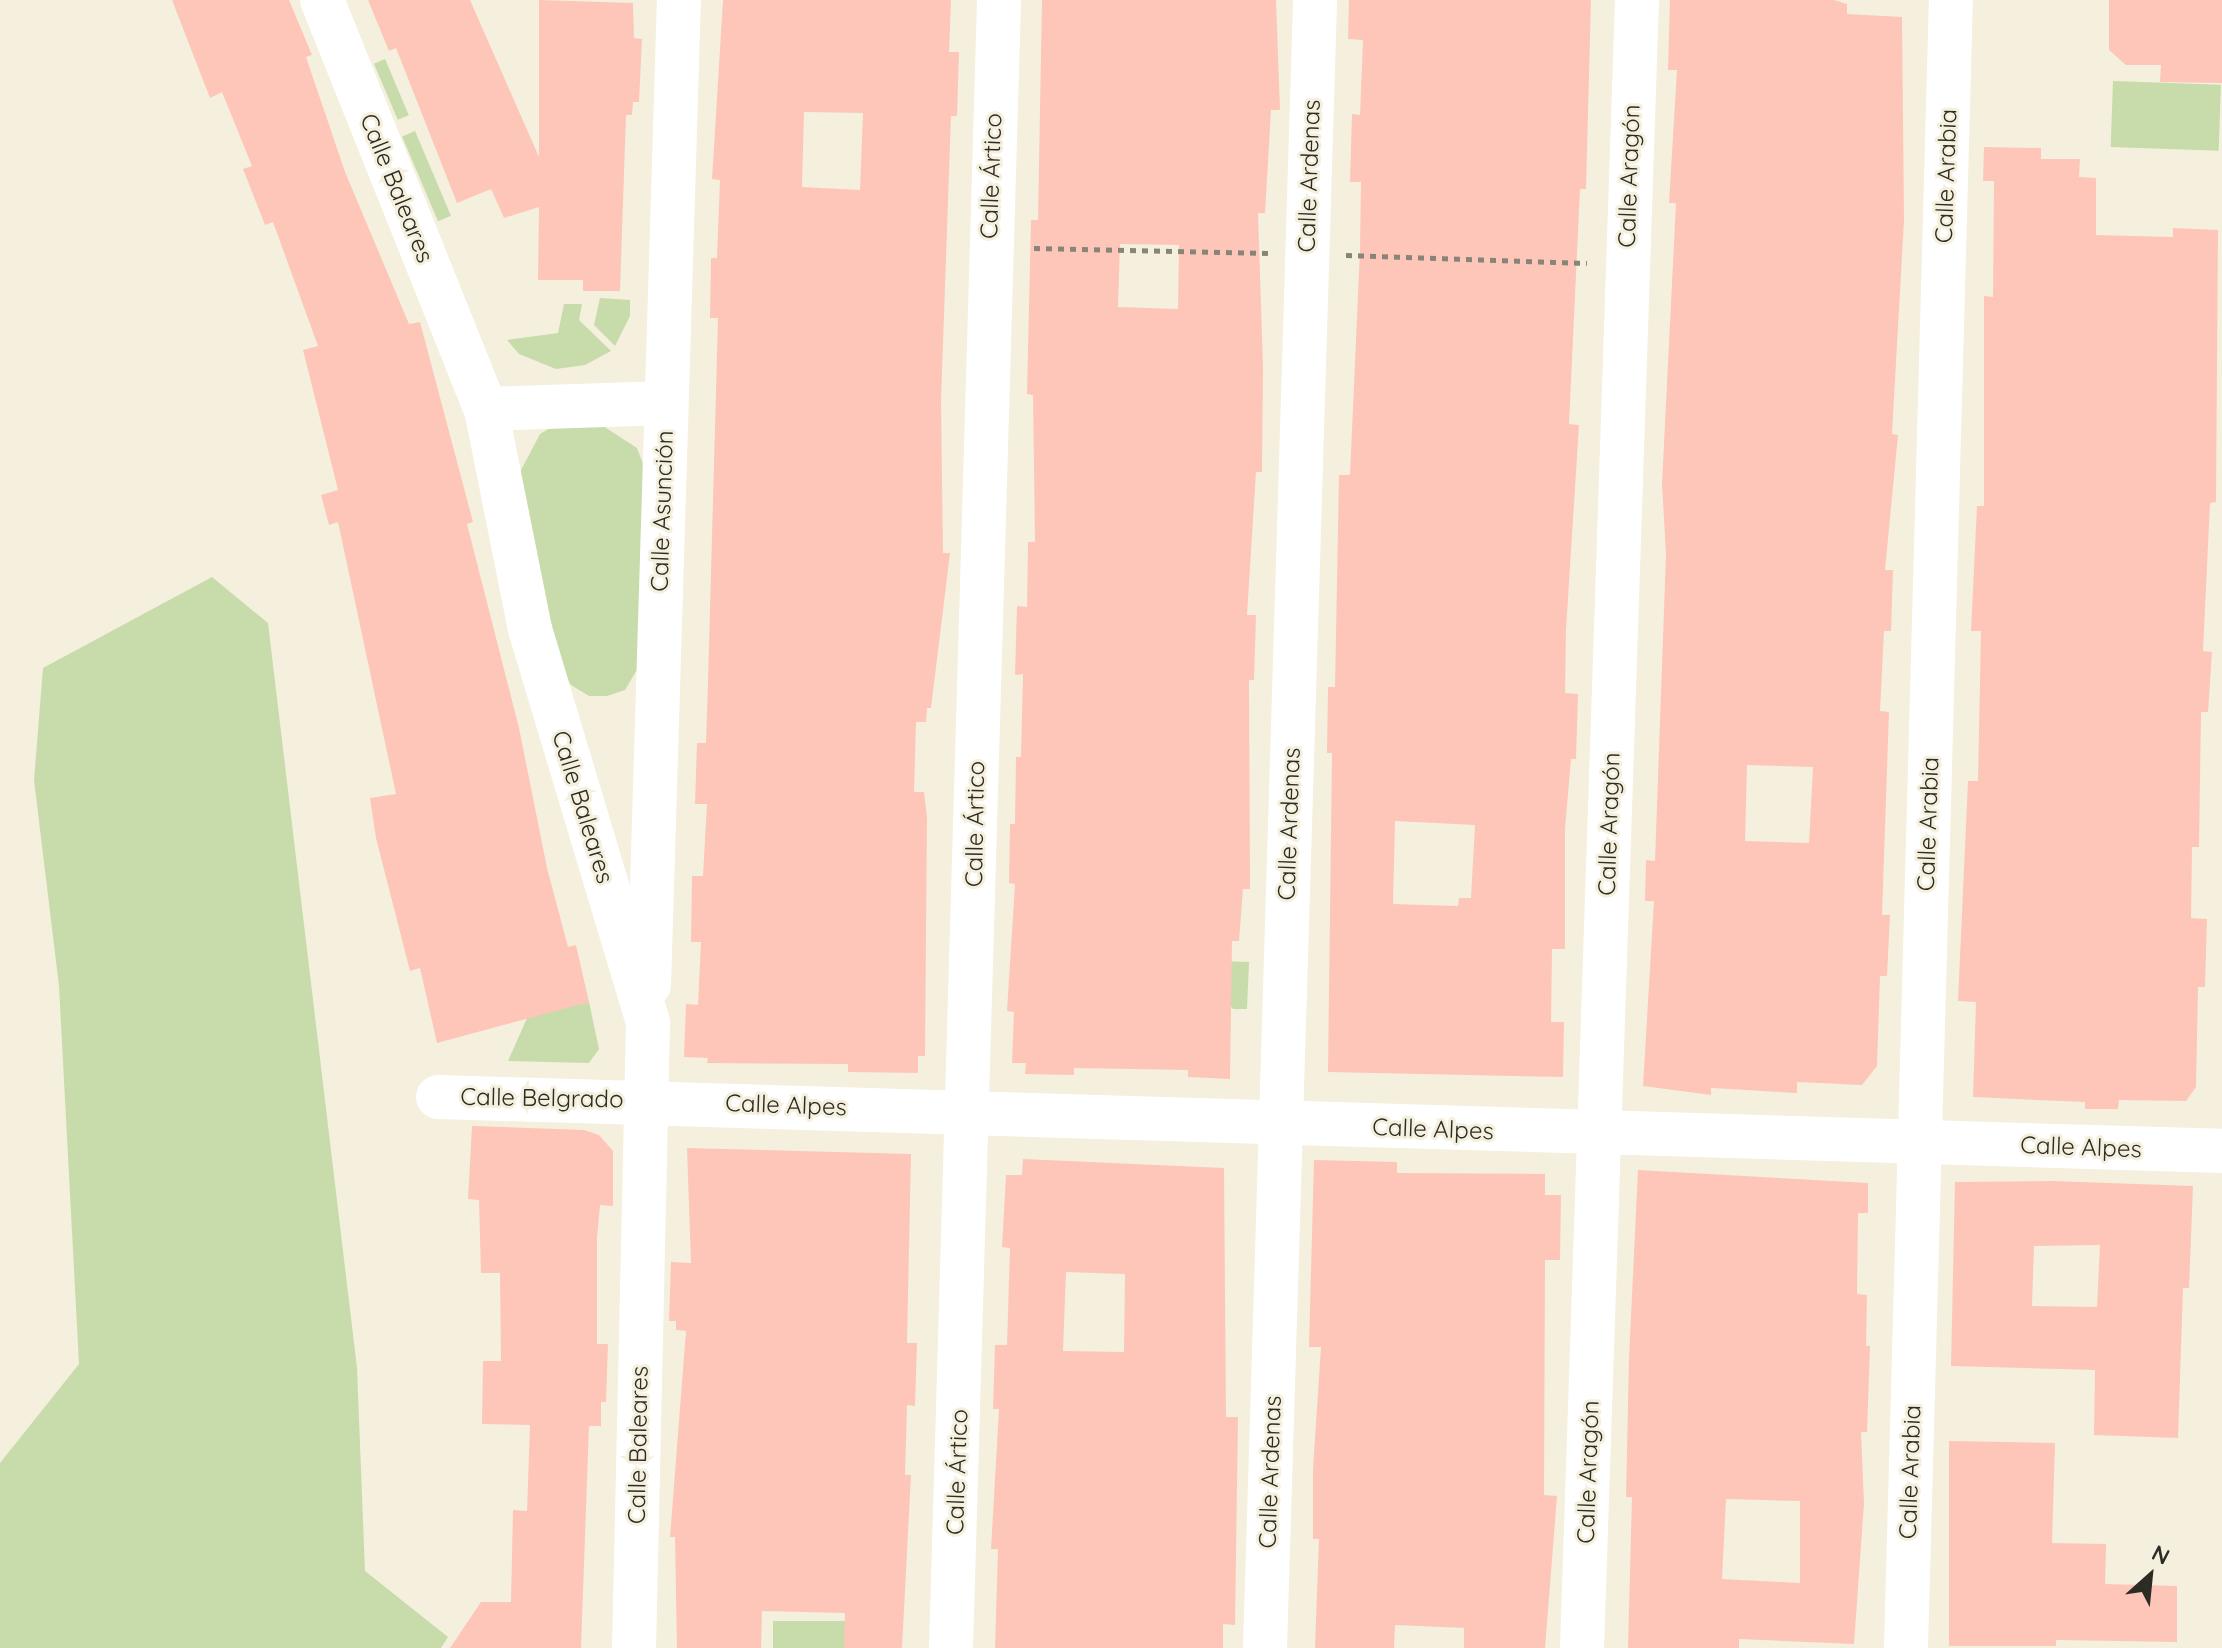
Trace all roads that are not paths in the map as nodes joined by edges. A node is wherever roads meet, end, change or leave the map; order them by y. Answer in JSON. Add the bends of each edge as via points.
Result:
{"nodes":[{"id":1,"x":322,"y":0,"type":"edge"},
{"id":2,"x":679,"y":0,"type":"edge"},
{"id":3,"x":999,"y":0,"type":"edge"},
{"id":4,"x":1315,"y":0,"type":"edge"},
{"id":5,"x":1637,"y":0,"type":"edge"},
{"id":6,"x":1951,"y":0,"type":"edge"},
{"id":7,"x":666,"y":403,"type":"junction"},
{"id":8,"x":486,"y":409,"type":"junction"},
{"id":9,"x":648,"y":1023,"type":"junction"},
{"id":10,"x":438,"y":1097,"type":"dead end"},
{"id":11,"x":645,"y":1099,"type":"junction"},
{"id":12,"x":968,"y":1112,"type":"junction"},
{"id":13,"x":1280,"y":1124,"type":"junction"},
{"id":14,"x":1600,"y":1135,"type":"junction"},
{"id":15,"x":1919,"y":1142,"type":"junction"},
{"id":16,"x":2222,"y":1151,"type":"edge"},
{"id":17,"x":634,"y":1648,"type":"edge"},
{"id":18,"x":951,"y":1648,"type":"edge"},
{"id":19,"x":1265,"y":1648,"type":"edge"},
{"id":20,"x":1582,"y":1648,"type":"edge"},
{"id":21,"x":1906,"y":1648,"type":"edge"}],
"edges":[{"from":1,"to":8,"type":"street","name":"Calle Baleares"},
{"from":2,"to":7,"type":"street","name":"Calle Asunción"},
{"from":3,"to":12,"type":"street","name":"Calle Ártico"},
{"from":4,"to":13,"type":"street","name":"Calle Ardenas"},
{"from":5,"to":14,"type":"street","name":"Calle Aragón"},
{"from":6,"to":15,"type":"street","name":"Calle Arabia"},
{"from":7,"to":8,"type":"street"},
{"from":7,"to":9,"type":"street","name":"Calle Asunción"},
{"from":8,"to":9,"type":"street","name":"Calle Baleares","via":[[530,629]]},
{"from":9,"to":11,"type":"street","name":"Calle Baleares"},
{"from":10,"to":11,"type":"street","name":"Calle Belgrado"},
{"from":11,"to":12,"type":"street","name":"Calle Alpes"},
{"from":11,"to":17,"type":"street","name":"Calle Baleares"},
{"from":12,"to":13,"type":"street","name":"Calle Alpes"},
{"from":12,"to":18,"type":"street","name":"Calle Ártico"},
{"from":13,"to":14,"type":"street","name":"Calle Alpes"},
{"from":13,"to":19,"type":"street","name":"Calle Ardenas"},
{"from":14,"to":15,"type":"street","name":"Calle Alpes"},
{"from":14,"to":20,"type":"street","name":"Calle Aragón"},
{"from":15,"to":16,"type":"street","name":"Calle Alpes"},
{"from":15,"to":21,"type":"street","name":"Calle Arabia"}]}
